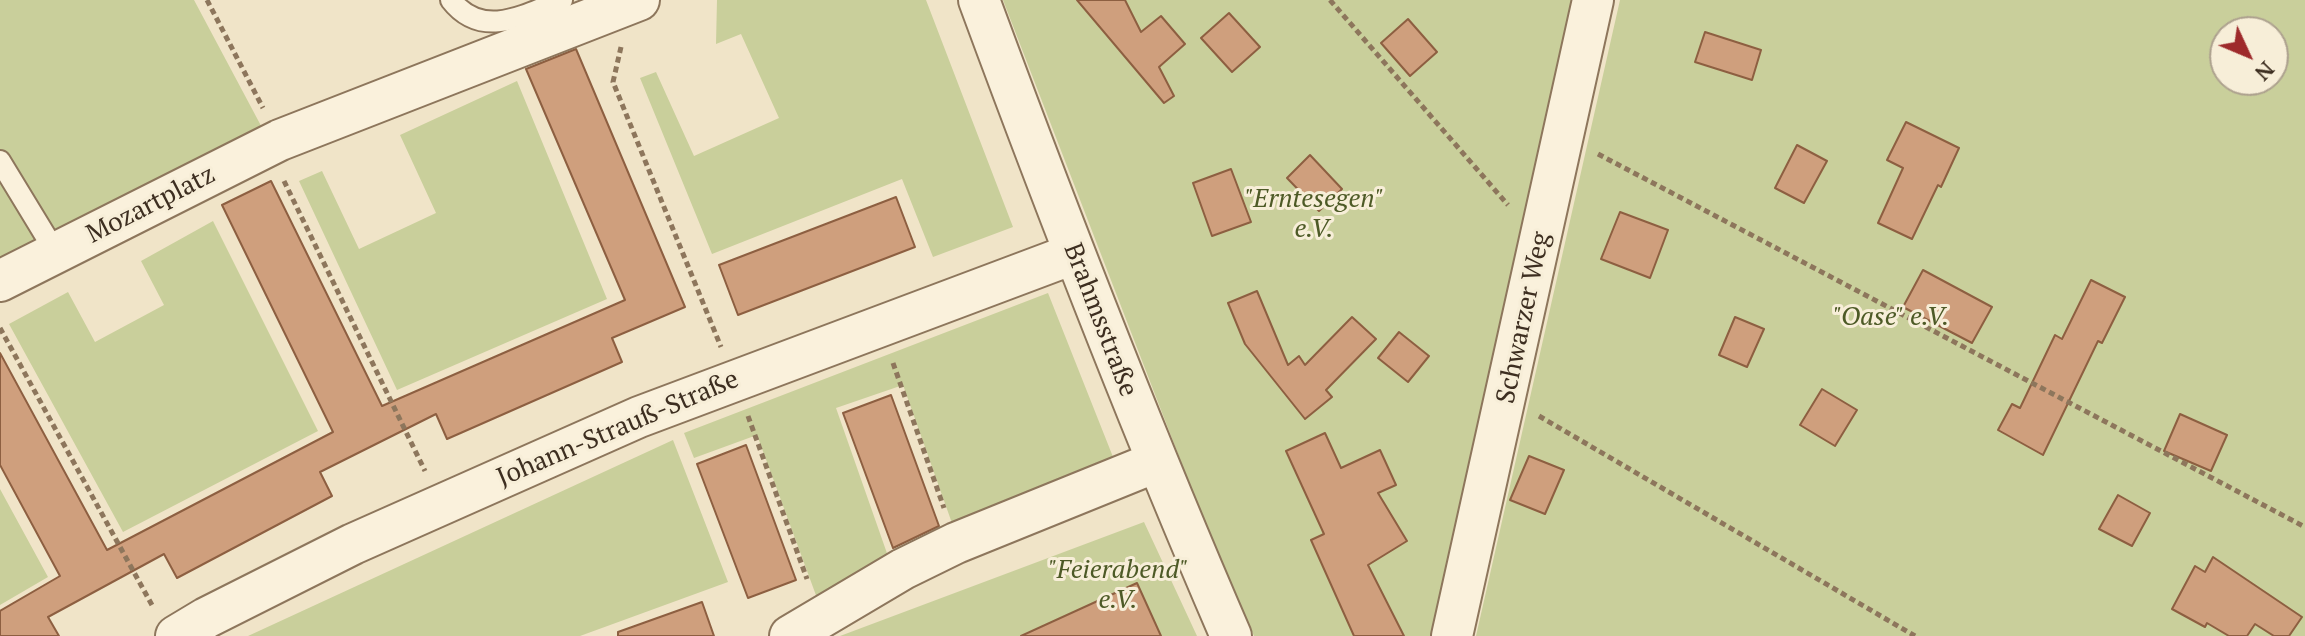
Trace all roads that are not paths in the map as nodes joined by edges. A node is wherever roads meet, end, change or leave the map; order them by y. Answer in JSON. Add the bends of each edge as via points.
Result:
{"nodes":[{"id":1,"x":451,"y":0,"type":"edge"},
{"id":2,"x":562,"y":0,"type":"edge"},
{"id":3,"x":979,"y":0,"type":"edge"},
{"id":4,"x":1593,"y":0,"type":"edge"},
{"id":5,"x":635,"y":2,"type":"edge"},
{"id":6,"x":0,"y":161,"type":"edge"},
{"id":7,"x":56,"y":253,"type":"junction"},
{"id":8,"x":1073,"y":254,"type":"junction"},
{"id":9,"x":0,"y":281,"type":"edge"},
{"id":10,"x":1156,"y":462,"type":"junction"},
{"id":11,"x":165,"y":622,"type":"edge"},
{"id":12,"x":805,"y":627,"type":"edge"},
{"id":13,"x":1231,"y":636,"type":"edge"},
{"id":14,"x":1452,"y":636,"type":"edge"}],
"edges":[{"from":1,"to":2,"type":"lane","via":[[466,15],[493,23]]},
{"from":3,"to":8,"type":"street","name":"Brahmsstraße"},
{"from":4,"to":14,"type":"street","name":"Schwarzer Weg"},
{"from":5,"to":7,"type":"street","name":"Mozartplatz","via":[[284,139]]},
{"from":6,"to":7,"type":"lane"},
{"from":7,"to":9,"type":"street","name":"Mozartplatz"},
{"from":8,"to":10,"type":"street","name":"Brahmsstraße"},
{"from":8,"to":11,"type":"street","name":"Johann-Strauß-Straße","via":[[639,417],[441,504],[206,618]]},
{"from":10,"to":12,"type":"street","via":[[956,543]]},
{"from":10,"to":13,"type":"street","name":"Brahmsstraße"}]}
